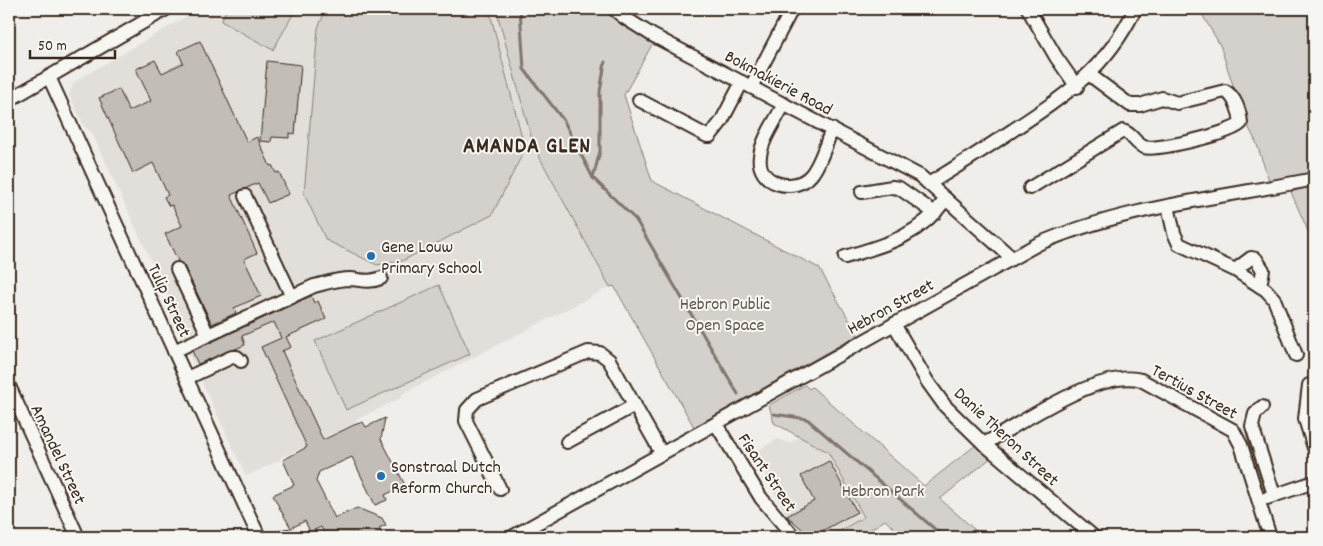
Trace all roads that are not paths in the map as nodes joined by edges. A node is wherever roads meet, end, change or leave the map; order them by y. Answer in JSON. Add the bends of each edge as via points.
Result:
{"nodes":[{"id":1,"x":166,"y":9,"type":"edge"},
{"id":2,"x":614,"y":9,"type":"edge"},
{"id":3,"x":792,"y":9,"type":"edge"},
{"id":4,"x":1028,"y":9,"type":"edge"},
{"id":5,"x":1135,"y":9,"type":"edge"},
{"id":6,"x":1090,"y":75,"type":"junction"},
{"id":7,"x":49,"y":77,"type":"junction"},
{"id":8,"x":746,"y":84,"type":"junction"},
{"id":9,"x":1077,"y":87,"type":"junction"},
{"id":10,"x":9,"y":100,"type":"edge"},
{"id":11,"x":639,"y":100,"type":"dead end"},
{"id":12,"x":784,"y":104,"type":"junction"},
{"id":13,"x":832,"y":129,"type":"junction"},
{"id":14,"x":1314,"y":179,"type":"edge"},
{"id":15,"x":930,"y":183,"type":"junction"},
{"id":16,"x":1030,"y":188,"type":"dead end"},
{"id":17,"x":862,"y":192,"type":"dead end"},
{"id":18,"x":245,"y":196,"type":"dead end"},
{"id":19,"x":946,"y":199,"type":"junction"},
{"id":20,"x":1168,"y":206,"type":"junction"},
{"id":21,"x":936,"y":213,"type":"junction"},
{"id":22,"x":845,"y":257,"type":"dead end"},
{"id":23,"x":1012,"y":258,"type":"junction"},
{"id":24,"x":178,"y":269,"type":"dead end"},
{"id":25,"x":1234,"y":270,"type":"junction"},
{"id":26,"x":381,"y":278,"type":"dead end"},
{"id":27,"x":1260,"y":286,"type":"junction"},
{"id":28,"x":292,"y":297,"type":"junction"},
{"id":29,"x":894,"y":324,"type":"junction"},
{"id":30,"x":208,"y":335,"type":"junction"},
{"id":31,"x":174,"y":351,"type":"junction"},
{"id":32,"x":1296,"y":355,"type":"dead end"},
{"id":33,"x":241,"y":361,"type":"dead end"},
{"id":34,"x":187,"y":378,"type":"junction"},
{"id":35,"x":1309,"y":385,"type":"dead end"},
{"id":36,"x":9,"y":386,"type":"edge"},
{"id":37,"x":635,"y":405,"type":"junction"},
{"id":38,"x":1262,"y":407,"type":"dead end"},
{"id":39,"x":716,"y":424,"type":"junction"},
{"id":40,"x":567,"y":442,"type":"dead end"},
{"id":41,"x":984,"y":444,"type":"junction"},
{"id":42,"x":1314,"y":448,"type":"edge"},
{"id":43,"x":662,"y":454,"type":"junction"},
{"id":44,"x":1314,"y":482,"type":"edge"},
{"id":45,"x":500,"y":489,"type":"dead end"},
{"id":46,"x":1274,"y":495,"type":"junction"},
{"id":47,"x":1259,"y":500,"type":"junction"},
{"id":48,"x":78,"y":537,"type":"edge"},
{"id":49,"x":259,"y":537,"type":"edge"},
{"id":50,"x":512,"y":537,"type":"edge"},
{"id":51,"x":794,"y":537,"type":"edge"},
{"id":52,"x":1094,"y":537,"type":"edge"},
{"id":53,"x":1270,"y":537,"type":"edge"}],
"edges":[{"from":1,"to":7,"type":"street"},
{"from":2,"to":8,"type":"street","name":"Bokmakierie Road","via":[[636,25]]},
{"from":3,"to":8,"type":"street"},
{"from":4,"to":9,"type":"street"},
{"from":5,"to":6,"type":"street","via":[[1115,44]]},
{"from":6,"to":9,"type":"street"},
{"from":6,"to":16,"type":"street","via":[[1130,105],[1162,98],[1178,103],[1225,90],[1231,94],[1241,122],[1235,128],[1208,136],[1152,148],[1140,145],[1123,131]]},
{"from":7,"to":10,"type":"street"},
{"from":7,"to":31,"type":"street","name":"Tulip Street"},
{"from":8,"to":11,"type":"street","via":[[710,136]]},
{"from":8,"to":12,"type":"street","name":"Bokmakierie Road"},
{"from":9,"to":15,"type":"street"},
{"from":12,"to":13,"type":"street","name":"Bokmakierie Road"},
{"from":12,"to":13,"type":"street","via":[[760,159],[764,174],[776,183],[786,186],[797,184],[810,176]]},
{"from":13,"to":15,"type":"street","name":"Bokmakierie Road"},
{"from":14,"to":20,"type":"street","name":"Hebron Street"},
{"from":15,"to":19,"type":"street","name":"Bokmakierie Road"},
{"from":17,"to":21,"type":"street","via":[[899,188]]},
{"from":18,"to":28,"type":"street"},
{"from":19,"to":21,"type":"street"},
{"from":19,"to":23,"type":"street","name":"Bokmakierie Road"},
{"from":20,"to":23,"type":"street","name":"Hebron Street","via":[[1077,229]]},
{"from":20,"to":25,"type":"street","via":[[1179,244]]},
{"from":21,"to":22,"type":"street","via":[[894,242]]},
{"from":23,"to":29,"type":"street","name":"Hebron Street"},
{"from":24,"to":30,"type":"street"},
{"from":25,"to":27,"type":"street"},
{"from":25,"to":27,"type":"street","via":[[1252,258],[1256,259],[1263,270]]},
{"from":26,"to":28,"type":"street","via":[[371,282],[333,280]]},
{"from":27,"to":32,"type":"street","via":[[1274,299]]},
{"from":28,"to":30,"type":"street"},
{"from":29,"to":39,"type":"street","name":"Hebron Street"},
{"from":29,"to":41,"type":"street","name":"Danie Theron Street","via":[[937,396]]},
{"from":30,"to":31,"type":"street"},
{"from":31,"to":34,"type":"street","name":"Tulip Street"},
{"from":33,"to":34,"type":"street","via":[[232,357]]},
{"from":34,"to":49,"type":"street","name":"Tulip Street"},
{"from":35,"to":42,"type":"street","via":[[1305,419]]},
{"from":36,"to":48,"type":"street","name":"Amandel Street"},
{"from":37,"to":40,"type":"street"},
{"from":37,"to":43,"type":"street"},
{"from":37,"to":45,"type":"street","via":[[609,360],[595,352],[588,352],[477,400],[467,410],[466,422]]},
{"from":38,"to":46,"type":"street","via":[[1255,414],[1252,426]]},
{"from":39,"to":43,"type":"street","name":"Hebron Street"},
{"from":39,"to":51,"type":"street","name":"Fisant Street","via":[[761,498]]},
{"from":41,"to":47,"type":"street","name":"Tertius Street","via":[[1096,384],[1136,379],[1233,430],[1239,438]]},
{"from":41,"to":52,"type":"street","name":"Danie Theron Street"},
{"from":43,"to":50,"type":"street","name":"Hebron Street"},
{"from":44,"to":46,"type":"street"},
{"from":46,"to":47,"type":"street"},
{"from":47,"to":53,"type":"street","name":"Tertius Street"}]}
